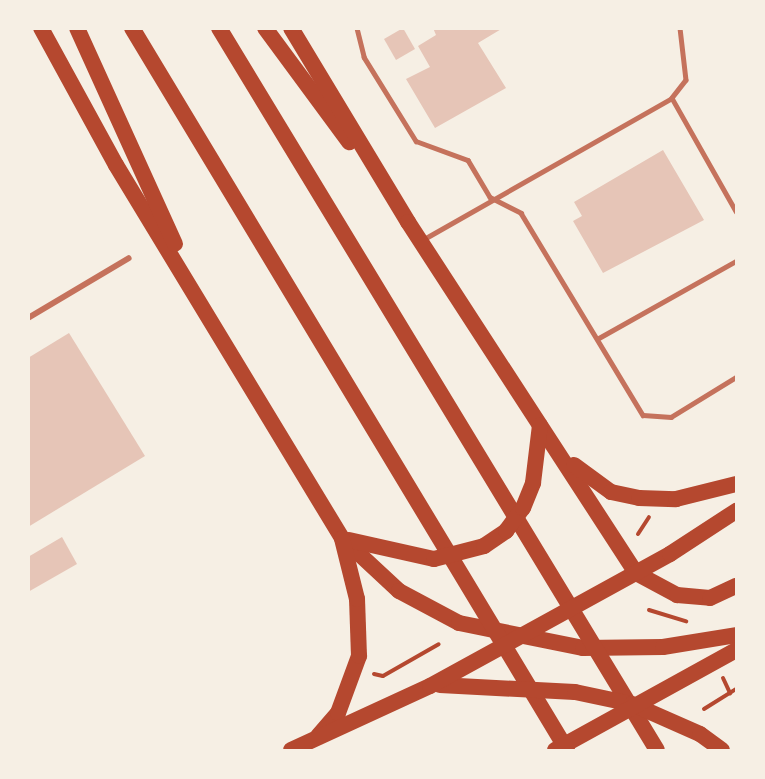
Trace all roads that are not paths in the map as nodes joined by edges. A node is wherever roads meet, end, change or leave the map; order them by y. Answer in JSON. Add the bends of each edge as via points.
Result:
{"nodes":[{"id":1,"x":41,"y":28,"type":"edge"},
{"id":2,"x":77,"y":28,"type":"edge"},
{"id":3,"x":132,"y":28,"type":"edge"},
{"id":4,"x":219,"y":28,"type":"edge"},
{"id":5,"x":265,"y":28,"type":"edge"},
{"id":6,"x":291,"y":28,"type":"edge"},
{"id":7,"x":357,"y":28,"type":"edge"},
{"id":8,"x":680,"y":28,"type":"edge"},
{"id":9,"x":672,"y":98,"type":"junction"},
{"id":10,"x":490,"y":198,"type":"junction"},
{"id":11,"x":736,"y":211,"type":"edge"},
{"id":12,"x":408,"y":222,"type":"junction"},
{"id":13,"x":421,"y":241,"type":"junction"},
{"id":14,"x":129,"y":258,"type":"dead end"},
{"id":15,"x":736,"y":261,"type":"edge"},
{"id":16,"x":205,"y":311,"type":"junction"},
{"id":17,"x":28,"y":318,"type":"edge"},
{"id":18,"x":597,"y":339,"type":"junction"},
{"id":19,"x":736,"y":377,"type":"edge"},
{"id":20,"x":540,"y":425,"type":"junction"},
{"id":21,"x":736,"y":484,"type":"edge"},
{"id":22,"x":736,"y":511,"type":"edge"},
{"id":23,"x":342,"y":538,"type":"junction"},
{"id":24,"x":636,"y":573,"type":"junction"},
{"id":25,"x":736,"y":586,"type":"edge"},
{"id":26,"x":736,"y":635,"type":"edge"},
{"id":27,"x":519,"y":638,"type":"junction"},
{"id":28,"x":736,"y":650,"type":"edge"},
{"id":29,"x":430,"y":686,"type":"junction"},
{"id":30,"x":632,"y":704,"type":"junction"},
{"id":31,"x":315,"y":740,"type":"junction"},
{"id":32,"x":291,"y":750,"type":"edge"},
{"id":33,"x":555,"y":750,"type":"edge"},
{"id":34,"x":567,"y":750,"type":"edge"},
{"id":35,"x":657,"y":750,"type":"edge"},
{"id":36,"x":722,"y":750,"type":"edge"}],
"edges":[{"from":1,"to":16,"type":"highway"},
{"from":2,"to":16,"type":"highway"},
{"from":3,"to":34,"type":"highway"},
{"from":4,"to":35,"type":"highway"},
{"from":5,"to":12,"type":"highway"},
{"from":6,"to":12,"type":"highway"},
{"from":7,"to":10,"type":"lane","via":[[364,57],[416,141],[468,160]]},
{"from":8,"to":9,"type":"lane","via":[[686,80]]},
{"from":9,"to":10,"type":"lane"},
{"from":9,"to":11,"type":"lane"},
{"from":10,"to":13,"type":"lane"},
{"from":10,"to":18,"type":"lane","via":[[521,213]]},
{"from":12,"to":13,"type":"highway"},
{"from":13,"to":20,"type":"highway"},
{"from":14,"to":17,"type":"street"},
{"from":15,"to":18,"type":"lane"},
{"from":16,"to":23,"type":"highway"},
{"from":18,"to":19,"type":"lane","via":[[643,415],[671,417]]},
{"from":20,"to":21,"type":"highway","via":[[590,480],[611,492],[676,499]]},
{"from":20,"to":23,"type":"highway","via":[[533,483],[523,508],[506,531],[484,546],[434,559],[384,552]]},
{"from":20,"to":24,"type":"highway"},
{"from":22,"to":24,"type":"highway"},
{"from":23,"to":27,"type":"highway","via":[[399,591],[429,609],[459,623]]},
{"from":23,"to":31,"type":"highway","via":[[357,599],[359,656],[338,713]]},
{"from":24,"to":25,"type":"highway","via":[[677,595],[710,598]]},
{"from":24,"to":27,"type":"highway"},
{"from":26,"to":27,"type":"highway","via":[[624,649]]},
{"from":27,"to":29,"type":"highway"},
{"from":28,"to":30,"type":"highway"},
{"from":29,"to":30,"type":"highway","via":[[515,686]]},
{"from":29,"to":31,"type":"highway"},
{"from":30,"to":33,"type":"highway"},
{"from":30,"to":36,"type":"highway","via":[[700,734]]},
{"from":31,"to":32,"type":"highway"}]}
